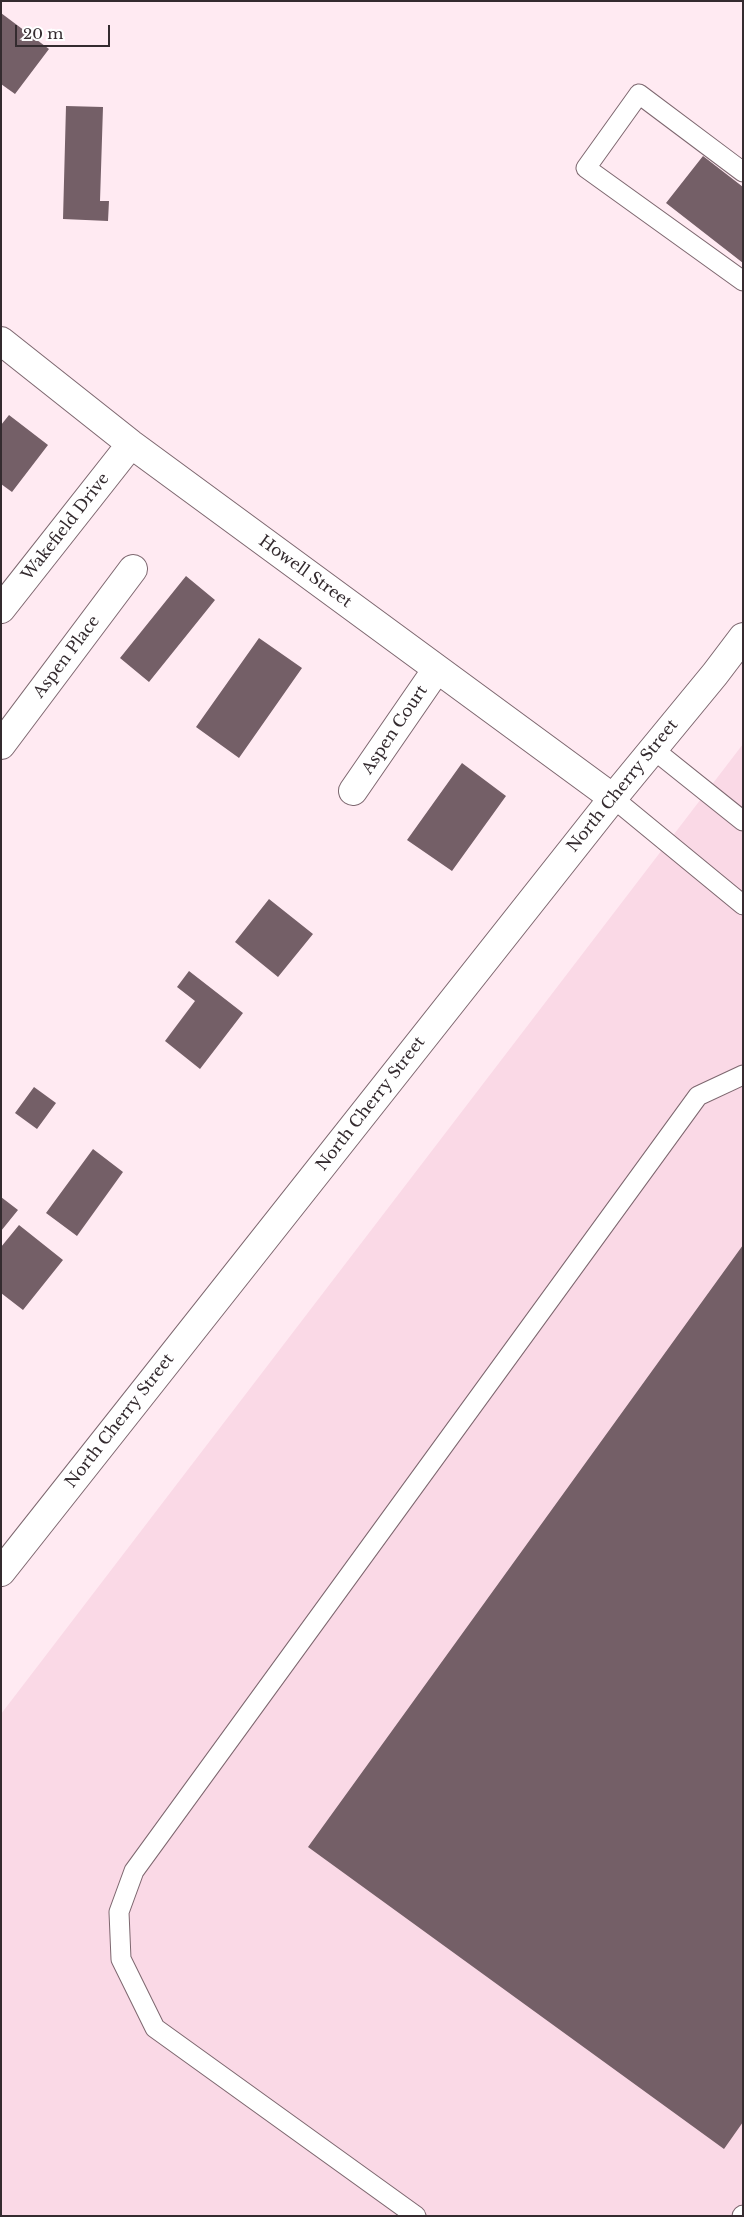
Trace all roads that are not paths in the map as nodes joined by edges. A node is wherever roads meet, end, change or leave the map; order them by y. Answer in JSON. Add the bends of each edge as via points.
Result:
{"nodes":[{"id":1,"x":743,"y":172,"type":"edge"},
{"id":2,"x":743,"y":281,"type":"edge"},
{"id":3,"x":1,"y":341,"type":"edge"},
{"id":4,"x":131,"y":444,"type":"junction"},
{"id":5,"x":133,"y":569,"type":"dead end"},
{"id":6,"x":1,"y":609,"type":"edge"},
{"id":7,"x":743,"y":637,"type":"edge"},
{"id":8,"x":437,"y":669,"type":"junction"},
{"id":9,"x":1,"y":745,"type":"edge"},
{"id":10,"x":653,"y":749,"type":"junction"},
{"id":11,"x":354,"y":791,"type":"dead end"},
{"id":12,"x":613,"y":798,"type":"junction"},
{"id":13,"x":743,"y":821,"type":"edge"},
{"id":14,"x":743,"y":905,"type":"edge"},
{"id":15,"x":743,"y":1075,"type":"edge"},
{"id":16,"x":1,"y":1572,"type":"edge"},
{"id":17,"x":416,"y":2216,"type":"edge"}],
"edges":[{"from":1,"to":2,"type":"lane","via":[[639,94],[586,168]]},
{"from":3,"to":4,"type":"street","name":"Howell Street"},
{"from":4,"to":6,"type":"street","name":"Wakefield Drive"},
{"from":4,"to":8,"type":"street","name":"Howell Street"},
{"from":5,"to":9,"type":"street","name":"Aspen Place"},
{"from":7,"to":10,"type":"street","name":"North Cherry Street"},
{"from":8,"to":11,"type":"street","name":"Aspen Court"},
{"from":8,"to":12,"type":"street","name":"Howell Street"},
{"from":10,"to":12,"type":"street","name":"North Cherry Street"},
{"from":10,"to":13,"type":"lane"},
{"from":12,"to":14,"type":"lane"},
{"from":12,"to":16,"type":"street","name":"North Cherry Street"},
{"from":15,"to":17,"type":"lane","via":[[698,1096],[134,1871],[119,1912],[121,1960],[155,2028]]}]}
